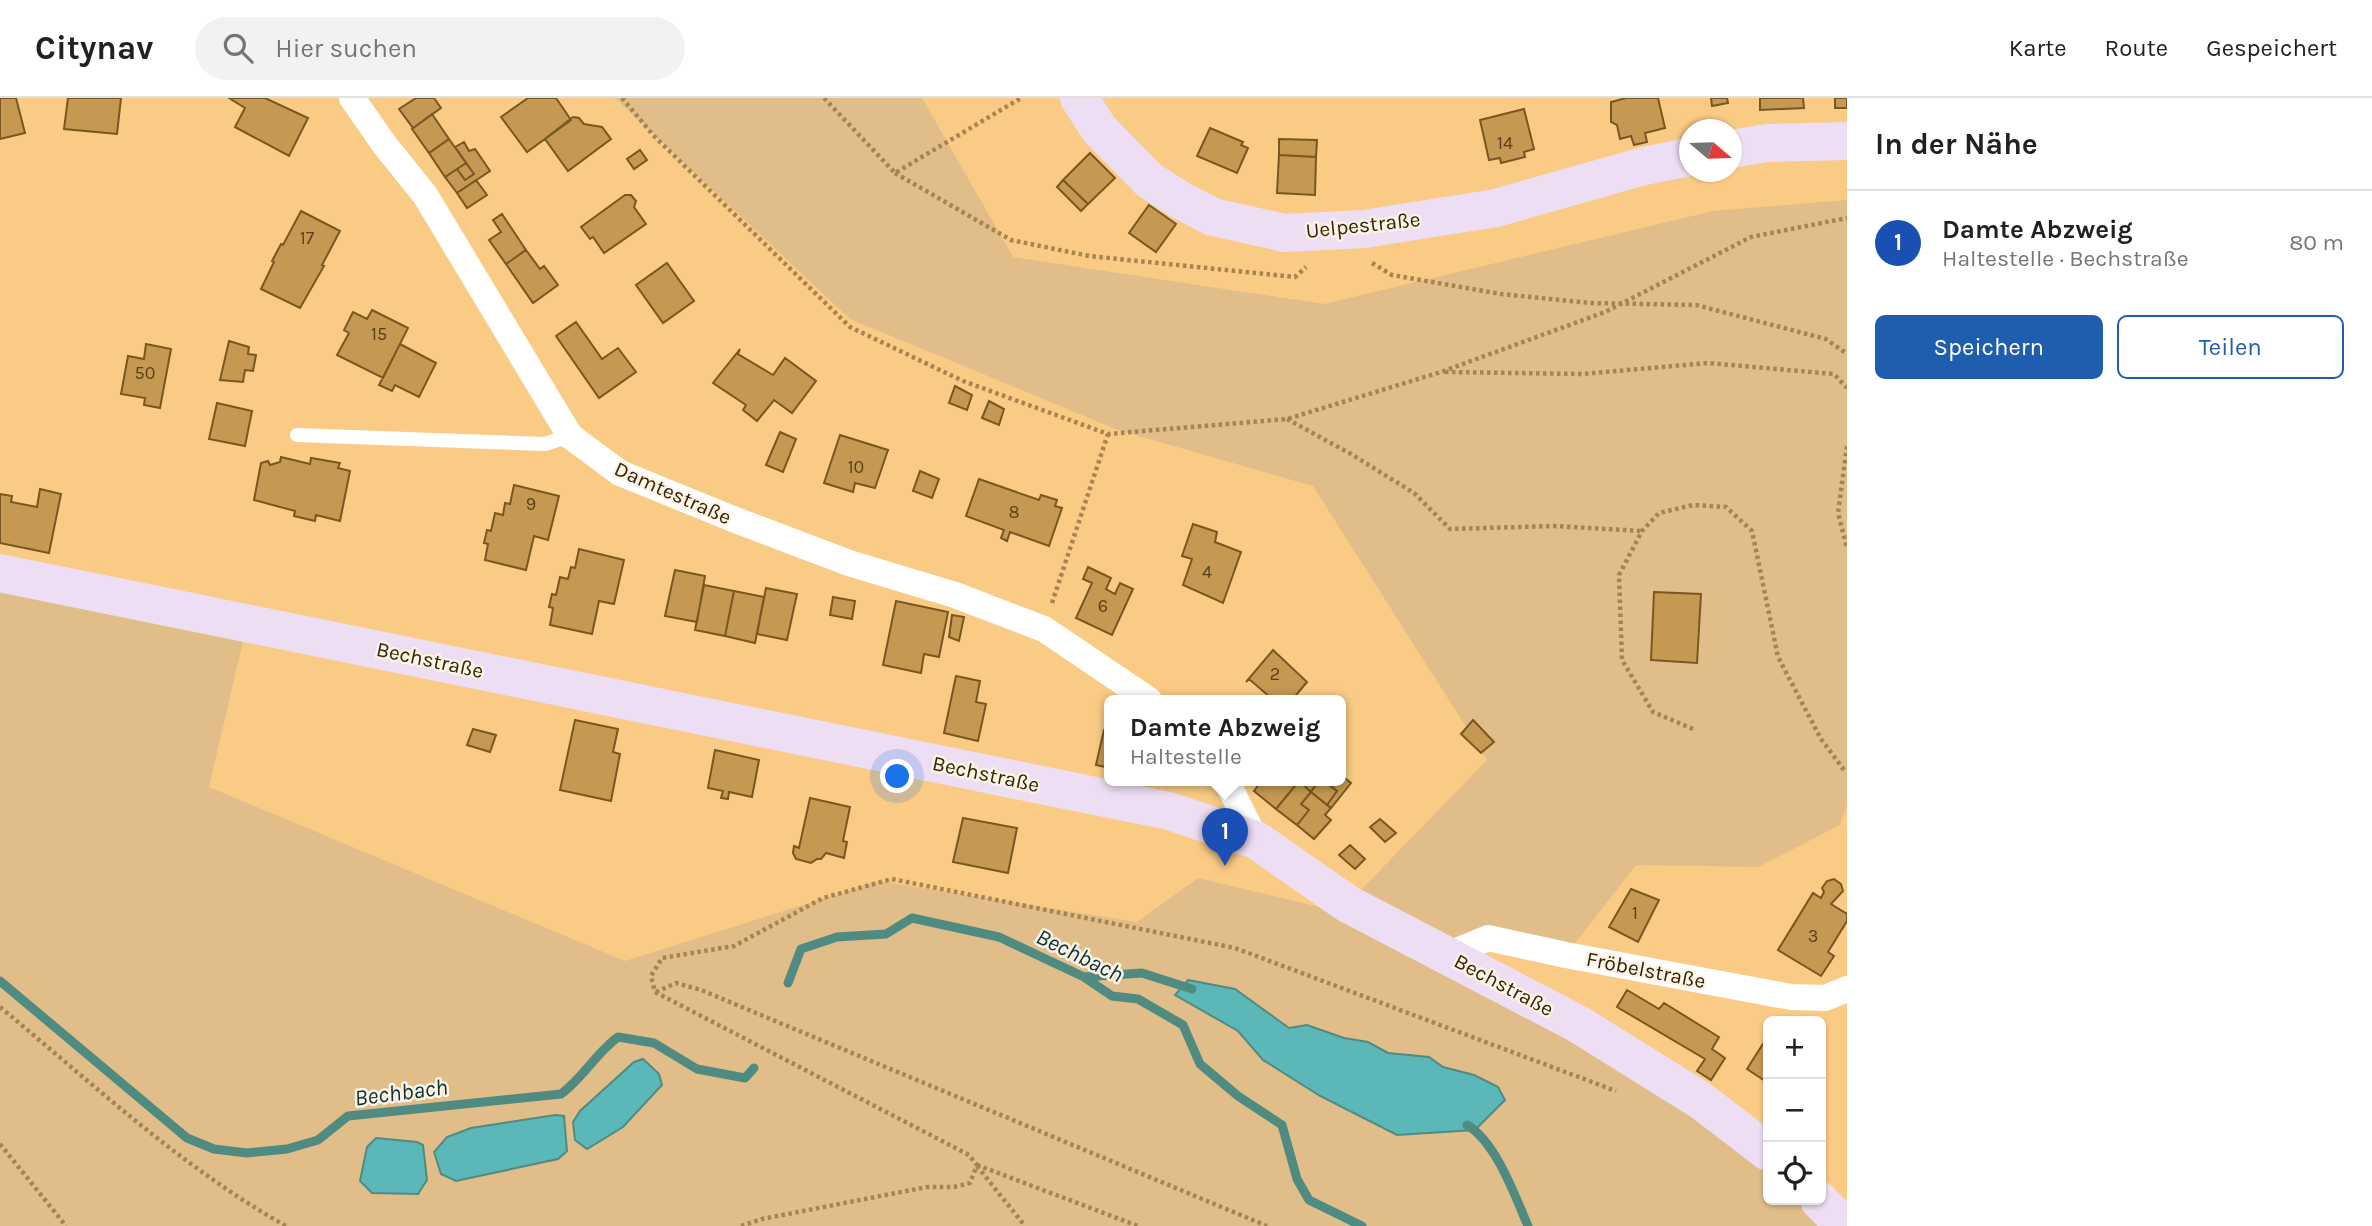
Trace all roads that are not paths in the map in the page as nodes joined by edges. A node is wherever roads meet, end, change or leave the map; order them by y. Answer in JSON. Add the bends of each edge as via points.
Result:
{"nodes":[{"id":1,"x":352,"y":98,"type":"edge"},
{"id":2,"x":1079,"y":98,"type":"edge"},
{"id":3,"x":1847,"y":141,"type":"edge"},
{"id":4,"x":1742,"y":147,"type":"edge"},
{"id":5,"x":1679,"y":159,"type":"edge"},
{"id":6,"x":297,"y":435,"type":"dead end"},
{"id":7,"x":570,"y":436,"type":"junction"},
{"id":8,"x":0,"y":573,"type":"edge"},
{"id":9,"x":1142,"y":695,"type":"edge"},
{"id":10,"x":1229,"y":786,"type":"edge"},
{"id":11,"x":1256,"y":840,"type":"junction"},
{"id":12,"x":1447,"y":955,"type":"junction"},
{"id":13,"x":1847,"y":989,"type":"edge"},
{"id":14,"x":1763,"y":1148,"type":"edge"},
{"id":15,"x":1824,"y":1205,"type":"edge"},
{"id":16,"x":1844,"y":1226,"type":"edge"}],
"edges":[{"from":1,"to":7,"type":"street","name":"Damtestraße","via":[[425,195]]},
{"from":2,"to":5,"type":"main road","name":"Uelpestraße","via":[[1099,129],[1149,180],[1213,217],[1285,233],[1364,229],[1496,208]]},
{"from":3,"to":4,"type":"main road"},
{"from":6,"to":7,"type":"lane","via":[[545,444]]},
{"from":7,"to":9,"type":"street","name":"Damtestraße","via":[[620,473],[733,519],[1044,628]]},
{"from":8,"to":11,"type":"main road","name":"Bechstraße","via":[[1169,811]]},
{"from":10,"to":11,"type":"street"},
{"from":11,"to":12,"type":"main road","name":"Bechstraße","via":[[1348,904]]},
{"from":12,"to":13,"type":"street","name":"Fröbelstraße","via":[[1489,938],[1791,997],[1825,998]]},
{"from":12,"to":14,"type":"main road","name":"Bechstraße","via":[[1578,1024],[1700,1100]]},
{"from":15,"to":16,"type":"main road"}]}
